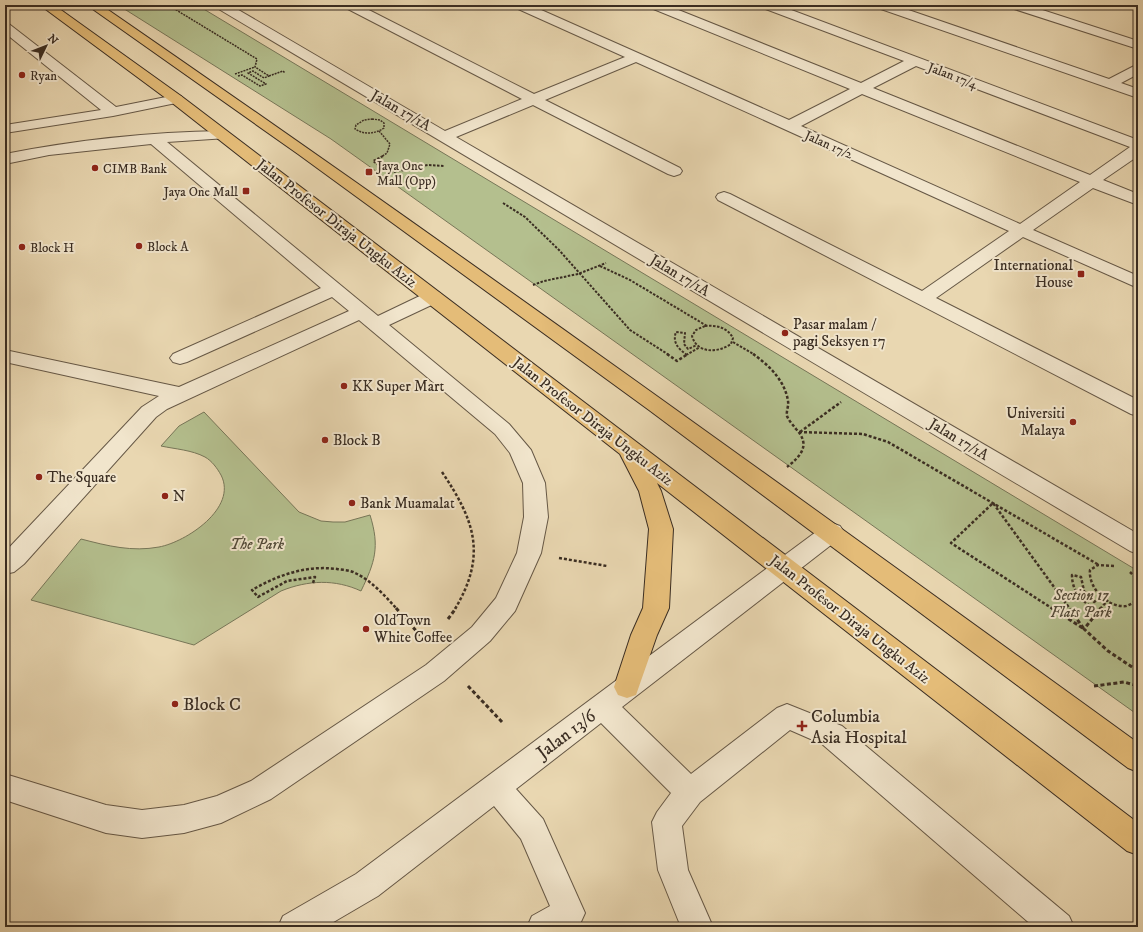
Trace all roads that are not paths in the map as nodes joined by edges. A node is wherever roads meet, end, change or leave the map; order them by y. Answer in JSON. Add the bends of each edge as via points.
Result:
{"nodes":[{"id":1,"x":46,"y":5,"type":"edge"},
{"id":2,"x":93,"y":5,"type":"edge"},
{"id":3,"x":222,"y":5,"type":"edge"},
{"id":4,"x":350,"y":5,"type":"edge"},
{"id":5,"x":520,"y":5,"type":"edge"},
{"id":6,"x":655,"y":5,"type":"edge"},
{"id":7,"x":767,"y":5,"type":"edge"},
{"id":8,"x":882,"y":5,"type":"edge"},
{"id":9,"x":1015,"y":5,"type":"edge"},
{"id":10,"x":5,"y":27,"type":"edge"},
{"id":11,"x":1138,"y":44,"type":"edge"},
{"id":12,"x":636,"y":57,"type":"junction"},
{"id":13,"x":915,"y":61,"type":"junction"},
{"id":14,"x":1138,"y":68,"type":"edge"},
{"id":15,"x":1110,"y":84,"type":"junction"},
{"id":16,"x":861,"y":88,"type":"junction"},
{"id":17,"x":1138,"y":94,"type":"edge"},
{"id":18,"x":176,"y":99,"type":"junction"},
{"id":19,"x":534,"y":99,"type":"junction"},
{"id":20,"x":113,"y":112,"type":"junction"},
{"id":21,"x":789,"y":126,"type":"junction"},
{"id":22,"x":5,"y":130,"type":"edge"},
{"id":23,"x":222,"y":135,"type":"junction"},
{"id":24,"x":445,"y":136,"type":"junction"},
{"id":25,"x":155,"y":140,"type":"junction"},
{"id":26,"x":1138,"y":145,"type":"edge"},
{"id":27,"x":5,"y":149,"type":"edge"},
{"id":28,"x":1138,"y":149,"type":"edge"},
{"id":29,"x":49,"y":150,"type":"junction"},
{"id":30,"x":5,"y":159,"type":"edge"},
{"id":31,"x":674,"y":171,"type":"dead end"},
{"id":32,"x":1091,"y":182,"type":"junction"},
{"id":33,"x":724,"y":197,"type":"dead end"},
{"id":34,"x":1138,"y":200,"type":"edge"},
{"id":35,"x":1021,"y":230,"type":"junction"},
{"id":36,"x":1138,"y":283,"type":"edge"},
{"id":37,"x":334,"y":289,"type":"junction"},
{"id":38,"x":433,"y":297,"type":"junction"},
{"id":39,"x":923,"y":299,"type":"junction"},
{"id":40,"x":369,"y":318,"type":"junction"},
{"id":41,"x":5,"y":356,"type":"edge"},
{"id":42,"x":180,"y":358,"type":"dead end"},
{"id":43,"x":181,"y":394,"type":"junction"},
{"id":44,"x":1138,"y":409,"type":"edge"},
{"id":45,"x":628,"y":448,"type":"junction"},
{"id":46,"x":832,"y":532,"type":"junction"},
{"id":47,"x":1138,"y":545,"type":"edge"},
{"id":48,"x":5,"y":565,"type":"edge"},
{"id":49,"x":784,"y":568,"type":"junction"},
{"id":50,"x":627,"y":687,"type":"junction"},
{"id":51,"x":602,"y":706,"type":"junction"},
{"id":52,"x":1138,"y":759,"type":"edge"},
{"id":53,"x":5,"y":787,"type":"edge"},
{"id":54,"x":496,"y":787,"type":"junction"},
{"id":55,"x":690,"y":792,"type":"junction"},
{"id":56,"x":1138,"y":841,"type":"edge"},
{"id":57,"x":294,"y":927,"type":"edge"},
{"id":58,"x":543,"y":927,"type":"edge"},
{"id":59,"x":697,"y":927,"type":"edge"},
{"id":60,"x":1058,"y":927,"type":"edge"}],
"edges":[{"from":1,"to":18,"type":"main road","name":"Jalan Profesor Diraja Ungku Aziz"},
{"from":2,"to":46,"type":"main road","via":[[303,151]]},
{"from":3,"to":24,"type":"street","name":"Jalan 17/1A"},
{"from":4,"to":19,"type":"street"},
{"from":5,"to":12,"type":"street","name":"Jalan 17/2"},
{"from":6,"to":16,"type":"street"},
{"from":7,"to":13,"type":"street","name":"Jalan 17/4"},
{"from":8,"to":15,"type":"street"},
{"from":9,"to":11,"type":"street"},
{"from":10,"to":20,"type":"street"},
{"from":12,"to":19,"type":"street"},
{"from":12,"to":21,"type":"street","name":"Jalan 17/2"},
{"from":13,"to":16,"type":"street"},
{"from":13,"to":26,"type":"street","name":"Jalan 17/4"},
{"from":14,"to":15,"type":"street"},
{"from":15,"to":17,"type":"street"},
{"from":16,"to":21,"type":"street"},
{"from":16,"to":32,"type":"street"},
{"from":18,"to":20,"type":"street"},
{"from":18,"to":23,"type":"main road","name":"Jalan Profesor Diraja Ungku Aziz"},
{"from":19,"to":24,"type":"street"},
{"from":19,"to":31,"type":"street"},
{"from":20,"to":22,"type":"street"},
{"from":21,"to":35,"type":"street","name":"Jalan 17/2"},
{"from":23,"to":25,"type":"street"},
{"from":23,"to":38,"type":"main road","name":"Jalan Profesor Diraja Ungku Aziz"},
{"from":24,"to":47,"type":"street","name":"Jalan 17/1A"},
{"from":25,"to":29,"type":"street"},
{"from":25,"to":37,"type":"street"},
{"from":27,"to":29,"type":"street"},
{"from":28,"to":32,"type":"street"},
{"from":29,"to":30,"type":"street"},
{"from":32,"to":34,"type":"street"},
{"from":32,"to":35,"type":"street"},
{"from":33,"to":39,"type":"street"},
{"from":35,"to":36,"type":"street","name":"Jalan 17/2"},
{"from":35,"to":39,"type":"street"},
{"from":37,"to":40,"type":"street"},
{"from":37,"to":42,"type":"street"},
{"from":38,"to":40,"type":"street"},
{"from":38,"to":45,"type":"main road","name":"Jalan Profesor Diraja Ungku Aziz"},
{"from":39,"to":44,"type":"street"},
{"from":40,"to":43,"type":"street"},
{"from":40,"to":53,"type":"street","via":[[502,429],[520,450],[534,483],[536,517],[529,553],[506,604],[481,634],[435,673],[261,790],[221,809],[184,819],[142,824],[106,819]]},
{"from":41,"to":43,"type":"street"},
{"from":43,"to":48,"type":"street","via":[[149,412],[16,557]]},
{"from":45,"to":49,"type":"main road","name":"Jalan Profesor Diraja Ungku Aziz"},
{"from":45,"to":50,"type":"main road","via":[[650,492],[661,529],[656,608]]},
{"from":46,"to":49,"type":"street","name":"Jalan 13/6"},
{"from":46,"to":52,"type":"main road"},
{"from":49,"to":50,"type":"street","name":"Jalan 13/6"},
{"from":49,"to":56,"type":"main road","name":"Jalan Profesor Diraja Ungku Aziz"},
{"from":50,"to":51,"type":"street","name":"Jalan 13/6"},
{"from":51,"to":54,"type":"street","name":"Jalan 13/6"},
{"from":51,"to":55,"type":"street"},
{"from":54,"to":57,"type":"street","name":"Jalan 13/6","via":[[367,885]]},
{"from":54,"to":58,"type":"street","via":[[532,829],[568,913]]},
{"from":55,"to":59,"type":"street","via":[[667,822],[673,870]]},
{"from":55,"to":60,"type":"street","via":[[787,716],[832,735]]}]}
